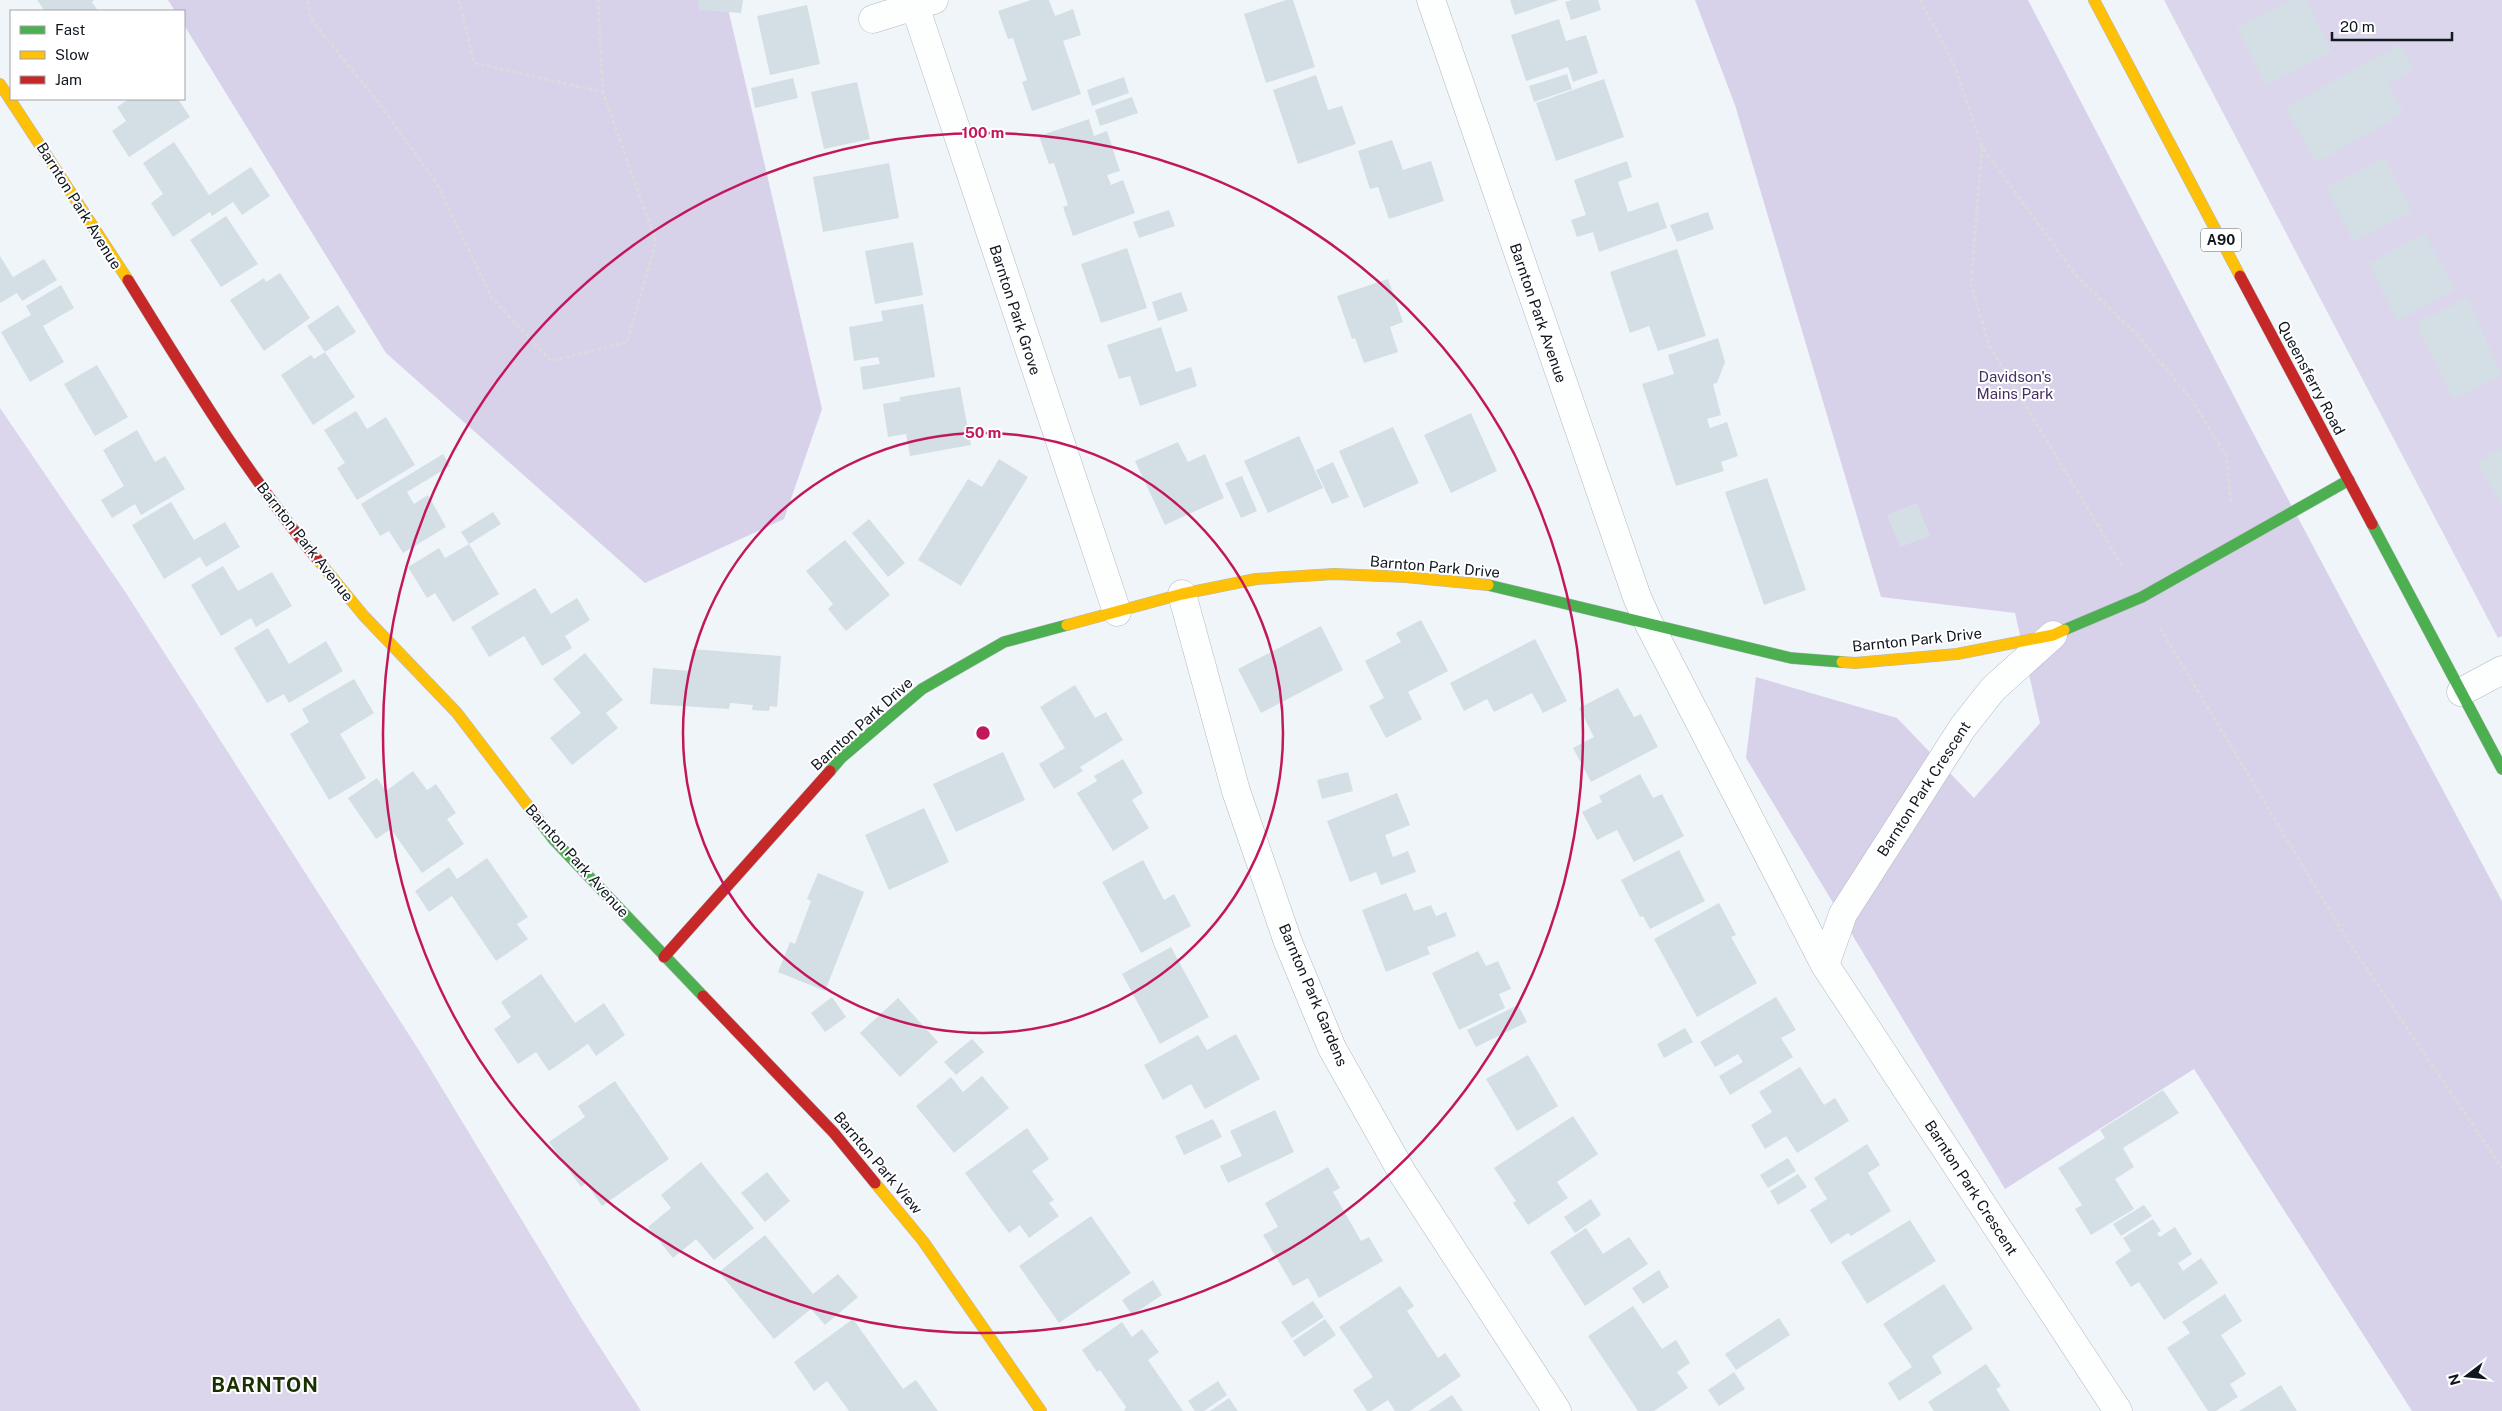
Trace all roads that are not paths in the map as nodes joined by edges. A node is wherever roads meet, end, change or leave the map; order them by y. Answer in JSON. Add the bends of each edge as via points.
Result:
{"nodes":[{"id":1,"x":1431,"y":0,"type":"edge"},
{"id":2,"x":2094,"y":0,"type":"edge"},
{"id":3,"x":925,"y":3,"type":"edge"},
{"id":4,"x":873,"y":19,"type":"dead end"},
{"id":5,"x":0,"y":84,"type":"edge"},
{"id":6,"x":10,"y":99,"type":"edge"},
{"id":7,"x":11,"y":100,"type":"edge"},
{"id":8,"x":2348,"y":480,"type":"junction"},
{"id":9,"x":1182,"y":594,"type":"junction"},
{"id":10,"x":1117,"y":612,"type":"junction"},
{"id":11,"x":1649,"y":624,"type":"junction"},
{"id":12,"x":2053,"y":635,"type":"junction"},
{"id":13,"x":2502,"y":670,"type":"edge"},
{"id":14,"x":2461,"y":692,"type":"junction"},
{"id":15,"x":2502,"y":769,"type":"edge"},
{"id":16,"x":664,"y":957,"type":"junction"},
{"id":17,"x":1825,"y":965,"type":"junction"},
{"id":18,"x":1041,"y":1411,"type":"edge"},
{"id":19,"x":1557,"y":1411,"type":"edge"},
{"id":20,"x":2118,"y":1411,"type":"edge"}],
"edges":[{"from":1,"to":11,"type":"street","name":"Barnton Park Avenue"},
{"from":2,"to":8,"type":"street","name":"Queensferry Road","number":"A90"},
{"from":3,"to":4,"type":"street","name":"Barnton Park Grove"},
{"from":3,"to":10,"type":"street","name":"Barnton Park Grove"},
{"from":5,"to":6,"type":"street","name":"Barnton Park Avenue"},
{"from":7,"to":16,"type":"street","name":"Barnton Park Avenue","via":[[214,418],[284,519],[364,616],[457,713],[554,840]]},
{"from":8,"to":12,"type":"street","name":"Barnton Park Drive","via":[[2142,598]]},
{"from":8,"to":14,"type":"street","name":"Queensferry Road","number":"A90"},
{"from":9,"to":10,"type":"street","name":"Barnton Park Drive"},
{"from":9,"to":11,"type":"street","name":"Barnton Park Drive","via":[[1256,579],[1334,574],[1406,577],[1490,585]]},
{"from":9,"to":19,"type":"street","name":"Barnton Park Gardens","via":[[1239,800],[1288,942],[1332,1048],[1404,1174]]},
{"from":10,"to":16,"type":"street","name":"Barnton Park Drive","via":[[1004,642],[922,689],[841,758]]},
{"from":11,"to":12,"type":"street","name":"Barnton Park Drive","via":[[1790,658],[1855,663],[1957,654]]},
{"from":11,"to":17,"type":"street","name":"Barnton Park Crescent"},
{"from":12,"to":17,"type":"street","name":"Barnton Park Crescent","via":[[1993,689],[1963,727],[1843,914]]},
{"from":13,"to":14,"type":"street"},
{"from":14,"to":15,"type":"street","name":"Queensferry Road","number":"A90"},
{"from":16,"to":18,"type":"street","name":"Barnton Park View","via":[[878,1183],[924,1241]]},
{"from":17,"to":20,"type":"street","name":"Barnton Park Crescent"}]}
